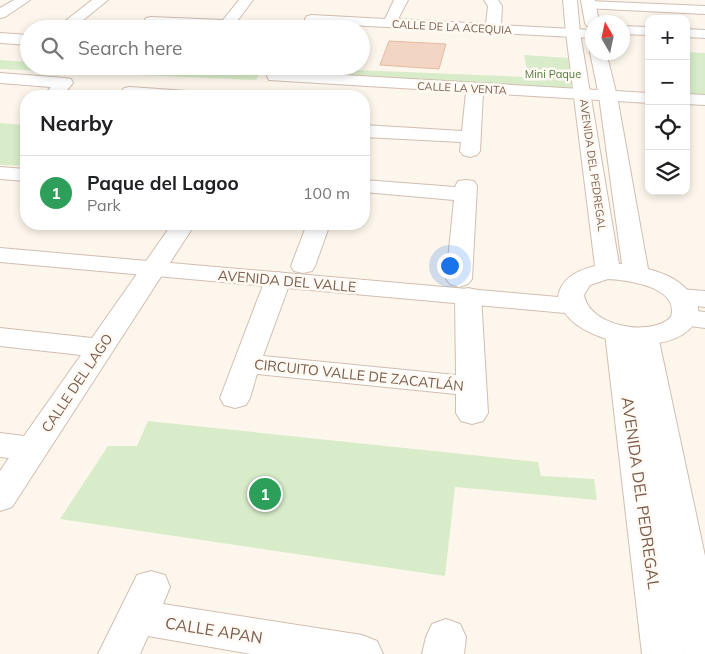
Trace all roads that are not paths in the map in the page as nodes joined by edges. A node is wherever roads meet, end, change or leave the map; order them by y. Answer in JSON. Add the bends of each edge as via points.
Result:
{"nodes":[{"id":1,"x":24,"y":0,"type":"edge"},
{"id":2,"x":101,"y":0,"type":"edge"},
{"id":3,"x":246,"y":0,"type":"edge"},
{"id":4,"x":401,"y":0,"type":"edge"},
{"id":5,"x":570,"y":0,"type":"edge"},
{"id":6,"x":477,"y":1,"type":"edge"},
{"id":7,"x":492,"y":2,"type":"edge"},
{"id":8,"x":588,"y":3,"type":"edge"},
{"id":9,"x":162,"y":10,"type":"dead end"},
{"id":10,"x":705,"y":10,"type":"edge"},
{"id":11,"x":1,"y":13,"type":"edge"},
{"id":12,"x":312,"y":18,"type":"edge"},
{"id":13,"x":74,"y":20,"type":"edge"},
{"id":14,"x":151,"y":20,"type":"edge"},
{"id":15,"x":230,"y":20,"type":"edge"},
{"id":16,"x":338,"y":20,"type":"edge"},
{"id":17,"x":370,"y":23,"type":"edge"},
{"id":18,"x":389,"y":24,"type":"junction"},
{"id":19,"x":493,"y":29,"type":"junction"},
{"id":20,"x":630,"y":30,"type":"edge"},
{"id":21,"x":645,"y":31,"type":"edge"},
{"id":22,"x":573,"y":33,"type":"junction"},
{"id":23,"x":690,"y":33,"type":"edge"},
{"id":24,"x":585,"y":34,"type":"edge"},
{"id":25,"x":705,"y":34,"type":"edge"},
{"id":26,"x":0,"y":38,"type":"edge"},
{"id":27,"x":20,"y":39,"type":"edge"},
{"id":28,"x":600,"y":60,"type":"edge"},
{"id":29,"x":0,"y":78,"type":"edge"},
{"id":30,"x":273,"y":78,"type":"edge"},
{"id":31,"x":371,"y":83,"type":"junction"},
{"id":32,"x":475,"y":88,"type":"junction"},
{"id":33,"x":58,"y":90,"type":"edge"},
{"id":34,"x":368,"y":90,"type":"edge"},
{"id":35,"x":582,"y":95,"type":"junction"},
{"id":36,"x":608,"y":96,"type":"junction"},
{"id":37,"x":645,"y":98,"type":"edge"},
{"id":38,"x":370,"y":132,"type":"edge"},
{"id":39,"x":0,"y":173,"type":"edge"},
{"id":40,"x":20,"y":175,"type":"edge"},
{"id":41,"x":370,"y":186,"type":"edge"},
{"id":42,"x":179,"y":230,"type":"edge"},
{"id":43,"x":316,"y":230,"type":"edge"},
{"id":44,"x":0,"y":239,"type":"edge"},
{"id":45,"x":0,"y":255,"type":"edge"},
{"id":46,"x":159,"y":261,"type":"junction"},
{"id":47,"x":304,"y":266,"type":"junction"},
{"id":48,"x":608,"y":271,"type":"junction"},
{"id":49,"x":636,"y":274,"type":"junction"},
{"id":50,"x":278,"y":280,"type":"junction"},
{"id":51,"x":463,"y":287,"type":"junction"},
{"id":52,"x":572,"y":297,"type":"junction"},
{"id":53,"x":694,"y":309,"type":"edge"},
{"id":54,"x":631,"y":334,"type":"junction"},
{"id":55,"x":0,"y":337,"type":"edge"},
{"id":56,"x":101,"y":348,"type":"junction"},
{"id":57,"x":246,"y":364,"type":"junction"},
{"id":58,"x":235,"y":398,"type":"dead end"},
{"id":59,"x":0,"y":445,"type":"edge"},
{"id":60,"x":32,"y":448,"type":"junction"},
{"id":61,"x":0,"y":498,"type":"edge"},
{"id":62,"x":119,"y":654,"type":"edge"},
{"id":63,"x":362,"y":654,"type":"edge"},
{"id":64,"x":664,"y":654,"type":"edge"},
{"id":65,"x":705,"y":654,"type":"edge"}],
"edges":[{"from":1,"to":11,"type":"street"},
{"from":2,"to":13,"type":"street"},
{"from":3,"to":15,"type":"street"},
{"from":4,"to":18,"type":"street"},
{"from":5,"to":22,"type":"street","name":"AVENIDA DEL PEDREGAL"},
{"from":6,"to":7,"type":"street"},
{"from":7,"to":19,"type":"street","via":[[495,6]]},
{"from":8,"to":10,"type":"street"},
{"from":9,"to":14,"type":"street"},
{"from":12,"to":16,"type":"street","name":"CALLE DE LA ACEQUIA"},
{"from":17,"to":18,"type":"street","name":"CALLE DE LA ACEQUIA"},
{"from":18,"to":19,"type":"street","name":"CALLE DE LA ACEQUIA"},
{"from":19,"to":22,"type":"street","name":"CALLE DE LA ACEQUIA"},
{"from":20,"to":21,"type":"street"},
{"from":22,"to":24,"type":"street","name":"CALLE DE LA ACEQUIA"},
{"from":22,"to":35,"type":"street","name":"AVENIDA DEL PEDREGAL"},
{"from":23,"to":25,"type":"street"},
{"from":26,"to":27,"type":"street"},
{"from":28,"to":36,"type":"street","name":"AVENIDA DEL PEDREGAL"},
{"from":29,"to":33,"type":"street","via":[[65,83]]},
{"from":30,"to":31,"type":"street","name":"CALLE LA VENTA"},
{"from":31,"to":32,"type":"street","name":"CALLE LA VENTA"},
{"from":31,"to":34,"type":"street"},
{"from":32,"to":35,"type":"street","name":"CALLE LA VENTA"},
{"from":32,"to":38,"type":"street","via":[[470,144]]},
{"from":35,"to":36,"type":"street","name":"CALLE LA VENTA"},
{"from":35,"to":48,"type":"street","name":"AVENIDA DEL PEDREGAL"},
{"from":36,"to":37,"type":"street","name":"CALLE LA VENTA"},
{"from":36,"to":49,"type":"street","name":"AVENIDA DEL PEDREGAL"},
{"from":39,"to":40,"type":"street"},
{"from":41,"to":51,"type":"street","name":"CIRCUITO VALLE DE ZACATLÁN","via":[[466,190]]},
{"from":42,"to":46,"type":"street"},
{"from":43,"to":47,"type":"street"},
{"from":44,"to":46,"type":"street","name":"AVENIDA DEL VALLE"},
{"from":45,"to":46,"type":"street","name":"AVENIDA DEL VALLE"},
{"from":46,"to":47,"type":"street","name":"AVENIDA DEL VALLE"},
{"from":46,"to":50,"type":"street","name":"AVENIDA DEL VALLE"},
{"from":46,"to":56,"type":"street","name":"CALLE DEL LAGO"},
{"from":47,"to":51,"type":"street","name":"AVENIDA DEL VALLE"},
{"from":48,"to":49,"type":"street"},
{"from":48,"to":52,"type":"street","via":[[585,276],[577,282]]},
{"from":49,"to":53,"type":"street","via":[[669,287]]},
{"from":50,"to":51,"type":"street","name":"AVENIDA DEL VALLE"},
{"from":50,"to":57,"type":"street","name":"CIRCUITO VALLE DE ZACATLÁN"},
{"from":51,"to":52,"type":"street","name":"AVENIDA DEL VALLE"},
{"from":51,"to":57,"type":"street","name":"CIRCUITO VALLE DE ZACATLÁN","via":[[471,400]]},
{"from":52,"to":54,"type":"street","via":[[588,321],[601,328]]},
{"from":53,"to":54,"type":"street","via":[[671,331]]},
{"from":54,"to":64,"type":"street","name":"AVENIDA DEL PEDREGAL"},
{"from":54,"to":65,"type":"street","name":"AVENIDA DEL PEDREGAL"},
{"from":55,"to":56,"type":"street"},
{"from":56,"to":60,"type":"street","name":"CALLE DEL LAGO"},
{"from":57,"to":58,"type":"street"},
{"from":59,"to":60,"type":"street"},
{"from":60,"to":61,"type":"street","name":"CALLE DEL LAGO"},
{"from":62,"to":63,"type":"street","name":"CALLE APAN","via":[[144,602]]}]}
